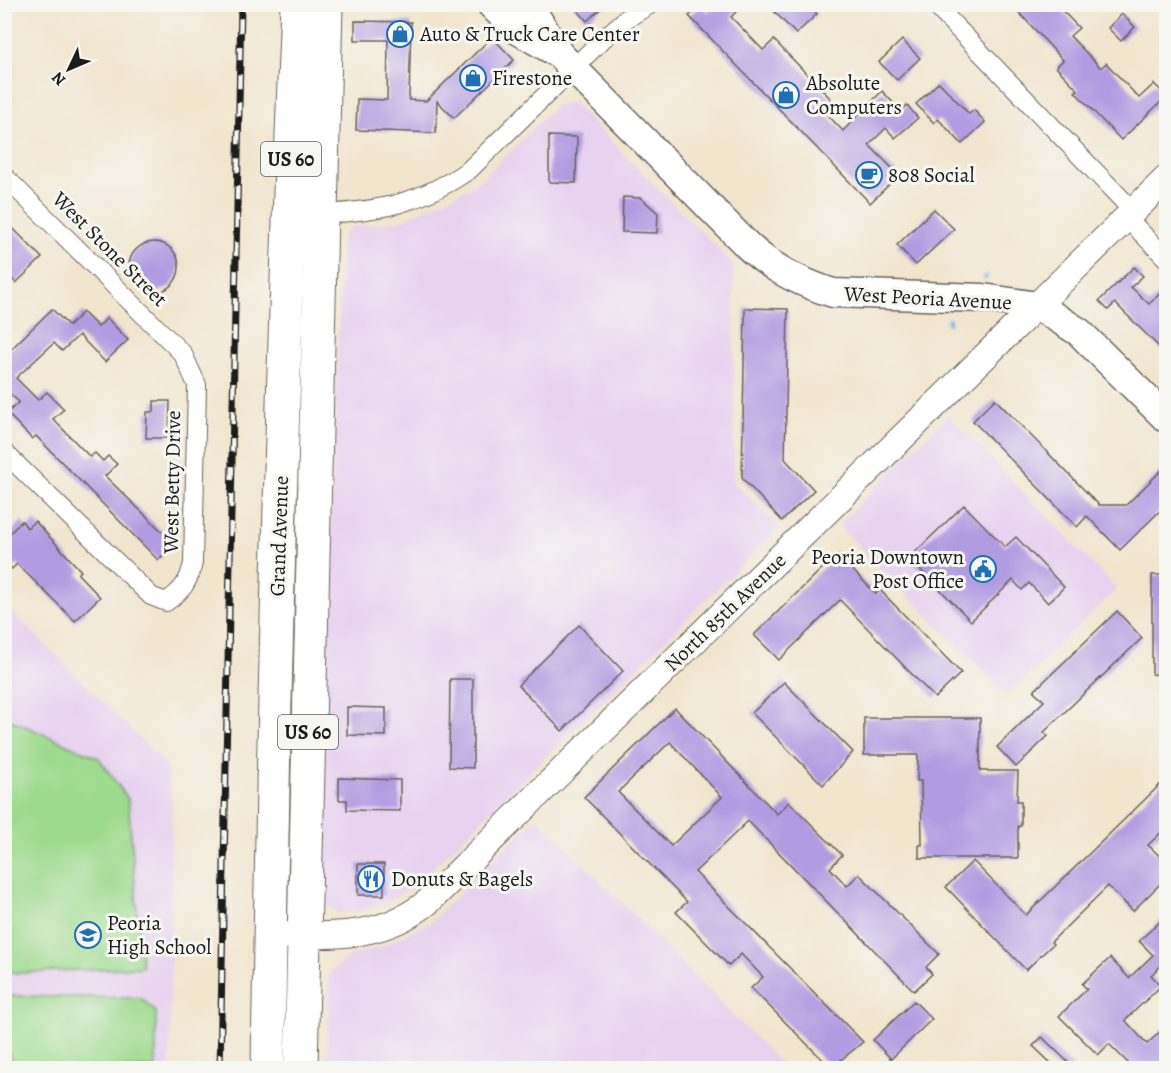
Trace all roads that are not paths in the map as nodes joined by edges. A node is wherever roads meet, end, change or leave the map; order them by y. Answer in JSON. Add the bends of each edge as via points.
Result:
{"nodes":[{"id":1,"x":297,"y":4,"type":"edge"},
{"id":2,"x":326,"y":4,"type":"edge"},
{"id":3,"x":491,"y":4,"type":"edge"},
{"id":4,"x":528,"y":4,"type":"edge"},
{"id":5,"x":651,"y":4,"type":"edge"},
{"id":6,"x":934,"y":4,"type":"edge"},
{"id":7,"x":566,"y":61,"type":"junction"},
{"id":8,"x":4,"y":176,"type":"edge"},
{"id":9,"x":1167,"y":179,"type":"edge"},
{"id":10,"x":323,"y":214,"type":"junction"},
{"id":11,"x":1131,"y":215,"type":"junction"},
{"id":12,"x":1167,"y":258,"type":"edge"},
{"id":13,"x":1038,"y":306,"type":"junction"},
{"id":14,"x":183,"y":354,"type":"joint"},
{"id":15,"x":1167,"y":418,"type":"edge"},
{"id":16,"x":282,"y":424,"type":"junction"},
{"id":17,"x":318,"y":424,"type":"junction"},
{"id":18,"x":4,"y":452,"type":"edge"},
{"id":19,"x":270,"y":935,"type":"junction"},
{"id":20,"x":304,"y":935,"type":"junction"},
{"id":21,"x":268,"y":1068,"type":"edge"},
{"id":22,"x":301,"y":1068,"type":"edge"}],
"edges":[{"from":1,"to":16,"type":"highway","name":"Grand Avenue","number":"US 60"},
{"from":2,"to":10,"type":"highway","name":"Grand Avenue","number":"US 60"},
{"from":3,"to":7,"type":"main road","name":"West Peoria Avenue","via":[[516,29]]},
{"from":4,"to":7,"type":"main road","name":"West Peoria Avenue"},
{"from":5,"to":7,"type":"street"},
{"from":6,"to":11,"type":"street"},
{"from":7,"to":10,"type":"street","via":[[469,170],[446,186],[403,204]]},
{"from":7,"to":13,"type":"main road","name":"West Peoria Avenue","via":[[755,253],[793,278],[833,293],[855,296],[983,298]]},
{"from":8,"to":14,"type":"street","name":"West Stone Street"},
{"from":9,"to":11,"type":"street","name":"North 85th Avenue"},
{"from":10,"to":17,"type":"highway","name":"Grand Avenue","number":"US 60"},
{"from":11,"to":12,"type":"street"},
{"from":11,"to":13,"type":"street","name":"North 85th Avenue"},
{"from":13,"to":15,"type":"main road","name":"West Peoria Avenue","via":[[1092,343]]},
{"from":13,"to":20,"type":"street","name":"North 85th Avenue","via":[[429,901],[401,921],[380,929]]},
{"from":14,"to":18,"type":"street","name":"West Betty Drive","via":[[197,385],[194,563],[180,593],[166,602],[151,597]]},
{"from":16,"to":17,"type":"highway"},
{"from":16,"to":19,"type":"highway","name":"Grand Avenue","number":"US 60"},
{"from":17,"to":20,"type":"highway","name":"Grand Avenue","number":"US 60"},
{"from":19,"to":20,"type":"street","name":"North 85th Avenue"},
{"from":19,"to":21,"type":"highway","name":"Grand Avenue","number":"US 60"},
{"from":20,"to":22,"type":"highway","name":"Grand Avenue","number":"US 60"}]}
